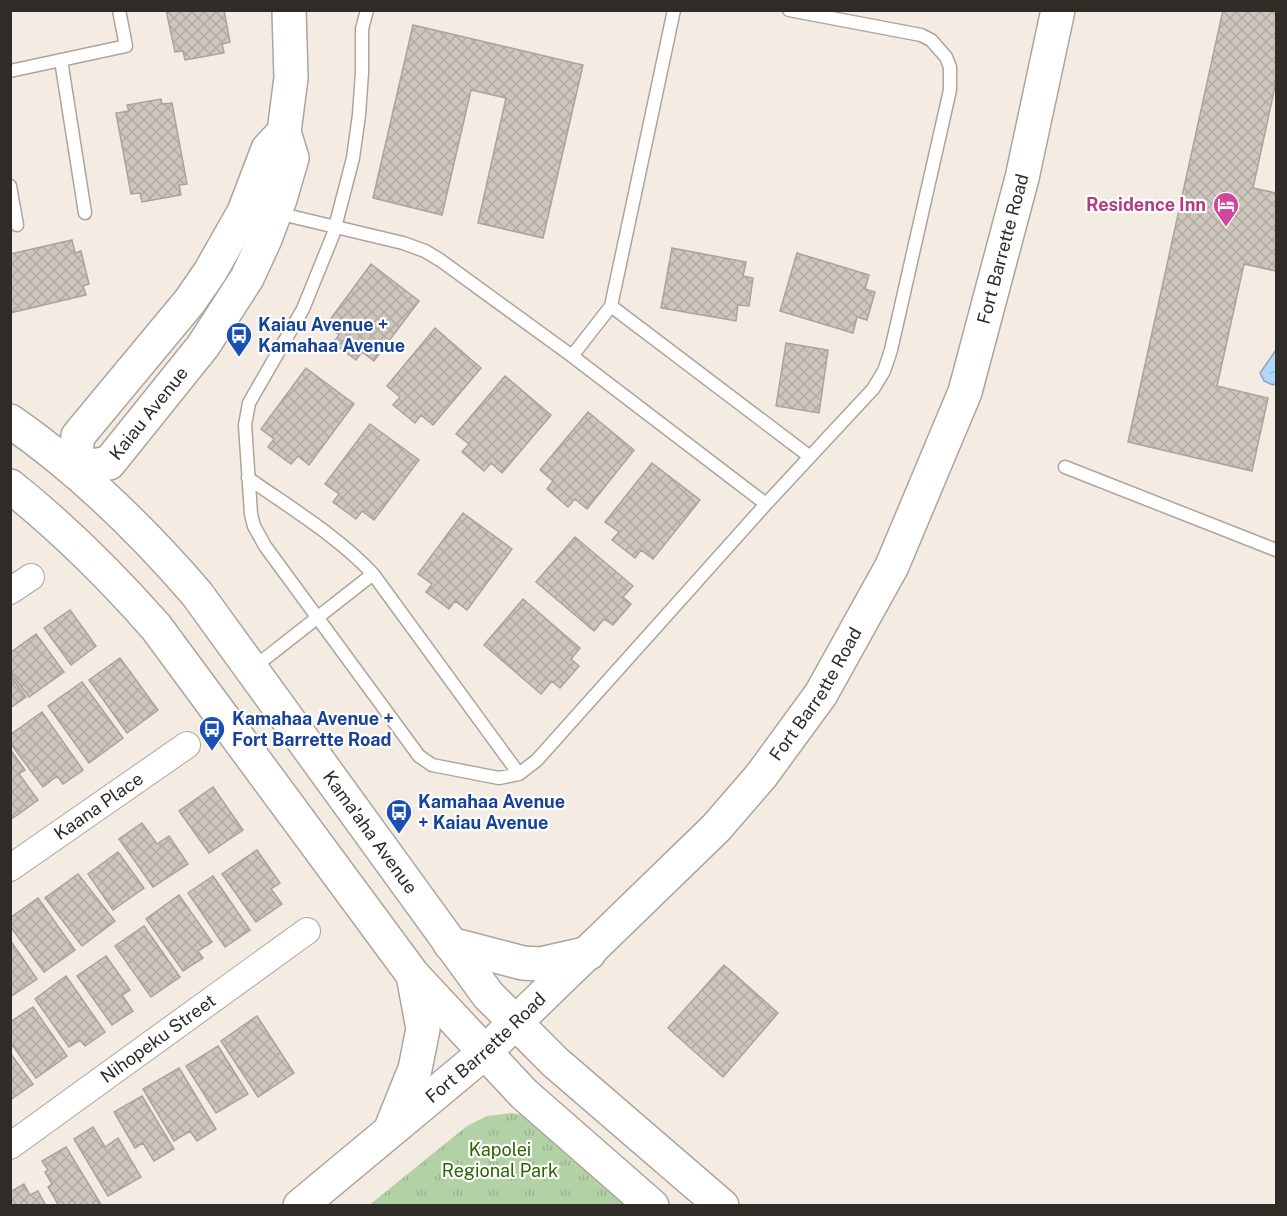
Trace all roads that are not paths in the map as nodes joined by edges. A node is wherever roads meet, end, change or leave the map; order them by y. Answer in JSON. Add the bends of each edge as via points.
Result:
{"nodes":[{"id":1,"x":119,"y":10,"type":"edge"},
{"id":2,"x":289,"y":10,"type":"edge"},
{"id":3,"x":368,"y":10,"type":"edge"},
{"id":4,"x":674,"y":10,"type":"edge"},
{"id":5,"x":789,"y":10,"type":"edge"},
{"id":6,"x":1058,"y":10,"type":"edge"},
{"id":7,"x":61,"y":60,"type":"junction"},
{"id":8,"x":10,"y":71,"type":"edge"},
{"id":9,"x":10,"y":186,"type":"edge"},
{"id":10,"x":261,"y":209,"type":"junction"},
{"id":11,"x":85,"y":213,"type":"dead end"},
{"id":12,"x":17,"y":225,"type":"dead end"},
{"id":13,"x":336,"y":227,"type":"junction"},
{"id":14,"x":611,"y":306,"type":"junction"},
{"id":15,"x":572,"y":357,"type":"junction"},
{"id":16,"x":10,"y":421,"type":"edge"},
{"id":17,"x":809,"y":456,"type":"junction"},
{"id":18,"x":1065,"y":467,"type":"dead end"},
{"id":19,"x":74,"y":469,"type":"junction"},
{"id":20,"x":248,"y":478,"type":"junction"},
{"id":21,"x":10,"y":486,"type":"edge"},
{"id":22,"x":766,"y":504,"type":"junction"},
{"id":23,"x":40,"y":510,"type":"junction"},
{"id":24,"x":1276,"y":550,"type":"edge"},
{"id":25,"x":372,"y":574,"type":"junction"},
{"id":26,"x":318,"y":618,"type":"junction"},
{"id":27,"x":252,"y":668,"type":"junction"},
{"id":28,"x":188,"y":746,"type":"dead end"},
{"id":29,"x":519,"y":774,"type":"junction"},
{"id":30,"x":10,"y":868,"type":"edge"},
{"id":31,"x":307,"y":931,"type":"dead end"},
{"id":32,"x":450,"y":944,"type":"junction"},
{"id":33,"x":589,"y":953,"type":"junction"},
{"id":34,"x":413,"y":975,"type":"junction"},
{"id":35,"x":516,"y":1023,"type":"junction"},
{"id":36,"x":484,"y":1053,"type":"junction"},
{"id":37,"x":391,"y":1129,"type":"junction"},
{"id":38,"x":10,"y":1146,"type":"edge"},
{"id":39,"x":300,"y":1206,"type":"edge"},
{"id":40,"x":652,"y":1206,"type":"edge"},
{"id":41,"x":722,"y":1206,"type":"edge"}],
"edges":[{"from":1,"to":7,"type":"lane","via":[[126,46]]},
{"from":2,"to":10,"type":"street","via":[[291,78],[284,132],[268,149]]},
{"from":3,"to":13,"type":"lane","via":[[362,28],[362,72],[353,158]]},
{"from":4,"to":14,"type":"lane"},
{"from":5,"to":17,"type":"lane","via":[[921,35],[946,57],[952,78],[884,371],[873,389]]},
{"from":6,"to":33,"type":"street","name":"Fort Barrette Road","via":[[1022,178],[965,392],[892,566],[821,694],[761,776],[716,828]]},
{"from":7,"to":8,"type":"lane"},
{"from":7,"to":11,"type":"lane"},
{"from":9,"to":12,"type":"lane"},
{"from":10,"to":13,"type":"lane"},
{"from":10,"to":19,"type":"street","via":[[228,242],[190,301],[78,436]]},
{"from":13,"to":15,"type":"lane","via":[[403,243],[440,260]]},
{"from":13,"to":20,"type":"lane","via":[[303,309],[249,403],[245,425]]},
{"from":14,"to":15,"type":"lane"},
{"from":14,"to":17,"type":"lane"},
{"from":15,"to":22,"type":"lane"},
{"from":16,"to":19,"type":"street","name":"Kama'aha Avenue"},
{"from":17,"to":22,"type":"lane"},
{"from":18,"to":24,"type":"lane"},
{"from":19,"to":23,"type":"street"},
{"from":19,"to":27,"type":"street","name":"Kama'aha Avenue","via":[[158,550],[197,594]]},
{"from":20,"to":25,"type":"lane","via":[[347,549]]},
{"from":20,"to":26,"type":"lane","via":[[251,514],[259,536]]},
{"from":21,"to":23,"type":"street"},
{"from":22,"to":29,"type":"lane","via":[[537,760]]},
{"from":23,"to":34,"type":"street","via":[[96,562],[156,627]]},
{"from":25,"to":26,"type":"lane"},
{"from":25,"to":29,"type":"lane"},
{"from":26,"to":27,"type":"lane"},
{"from":26,"to":29,"type":"lane","via":[[424,760],[432,765],[499,777]]},
{"from":27,"to":32,"type":"street","name":"Kama'aha Avenue"},
{"from":28,"to":30,"type":"street","name":"Kaana Place"},
{"from":31,"to":38,"type":"street","name":"Nihopeku Street"},
{"from":32,"to":33,"type":"street","via":[[523,963],[540,964]]},
{"from":32,"to":35,"type":"street","name":"Kama'aha Avenue","via":[[488,995]]},
{"from":33,"to":35,"type":"street","name":"Fort Barrette Road"},
{"from":34,"to":36,"type":"street"},
{"from":34,"to":37,"type":"street","via":[[423,1029],[415,1069]]},
{"from":35,"to":36,"type":"street","name":"Fort Barrette Road"},
{"from":35,"to":41,"type":"street","name":"Kama'aha Avenue","via":[[555,1062]]},
{"from":36,"to":37,"type":"street","name":"Fort Barrette Road"},
{"from":36,"to":40,"type":"street","via":[[524,1094]]},
{"from":37,"to":39,"type":"street","name":"Fort Barrette Road"}]}
